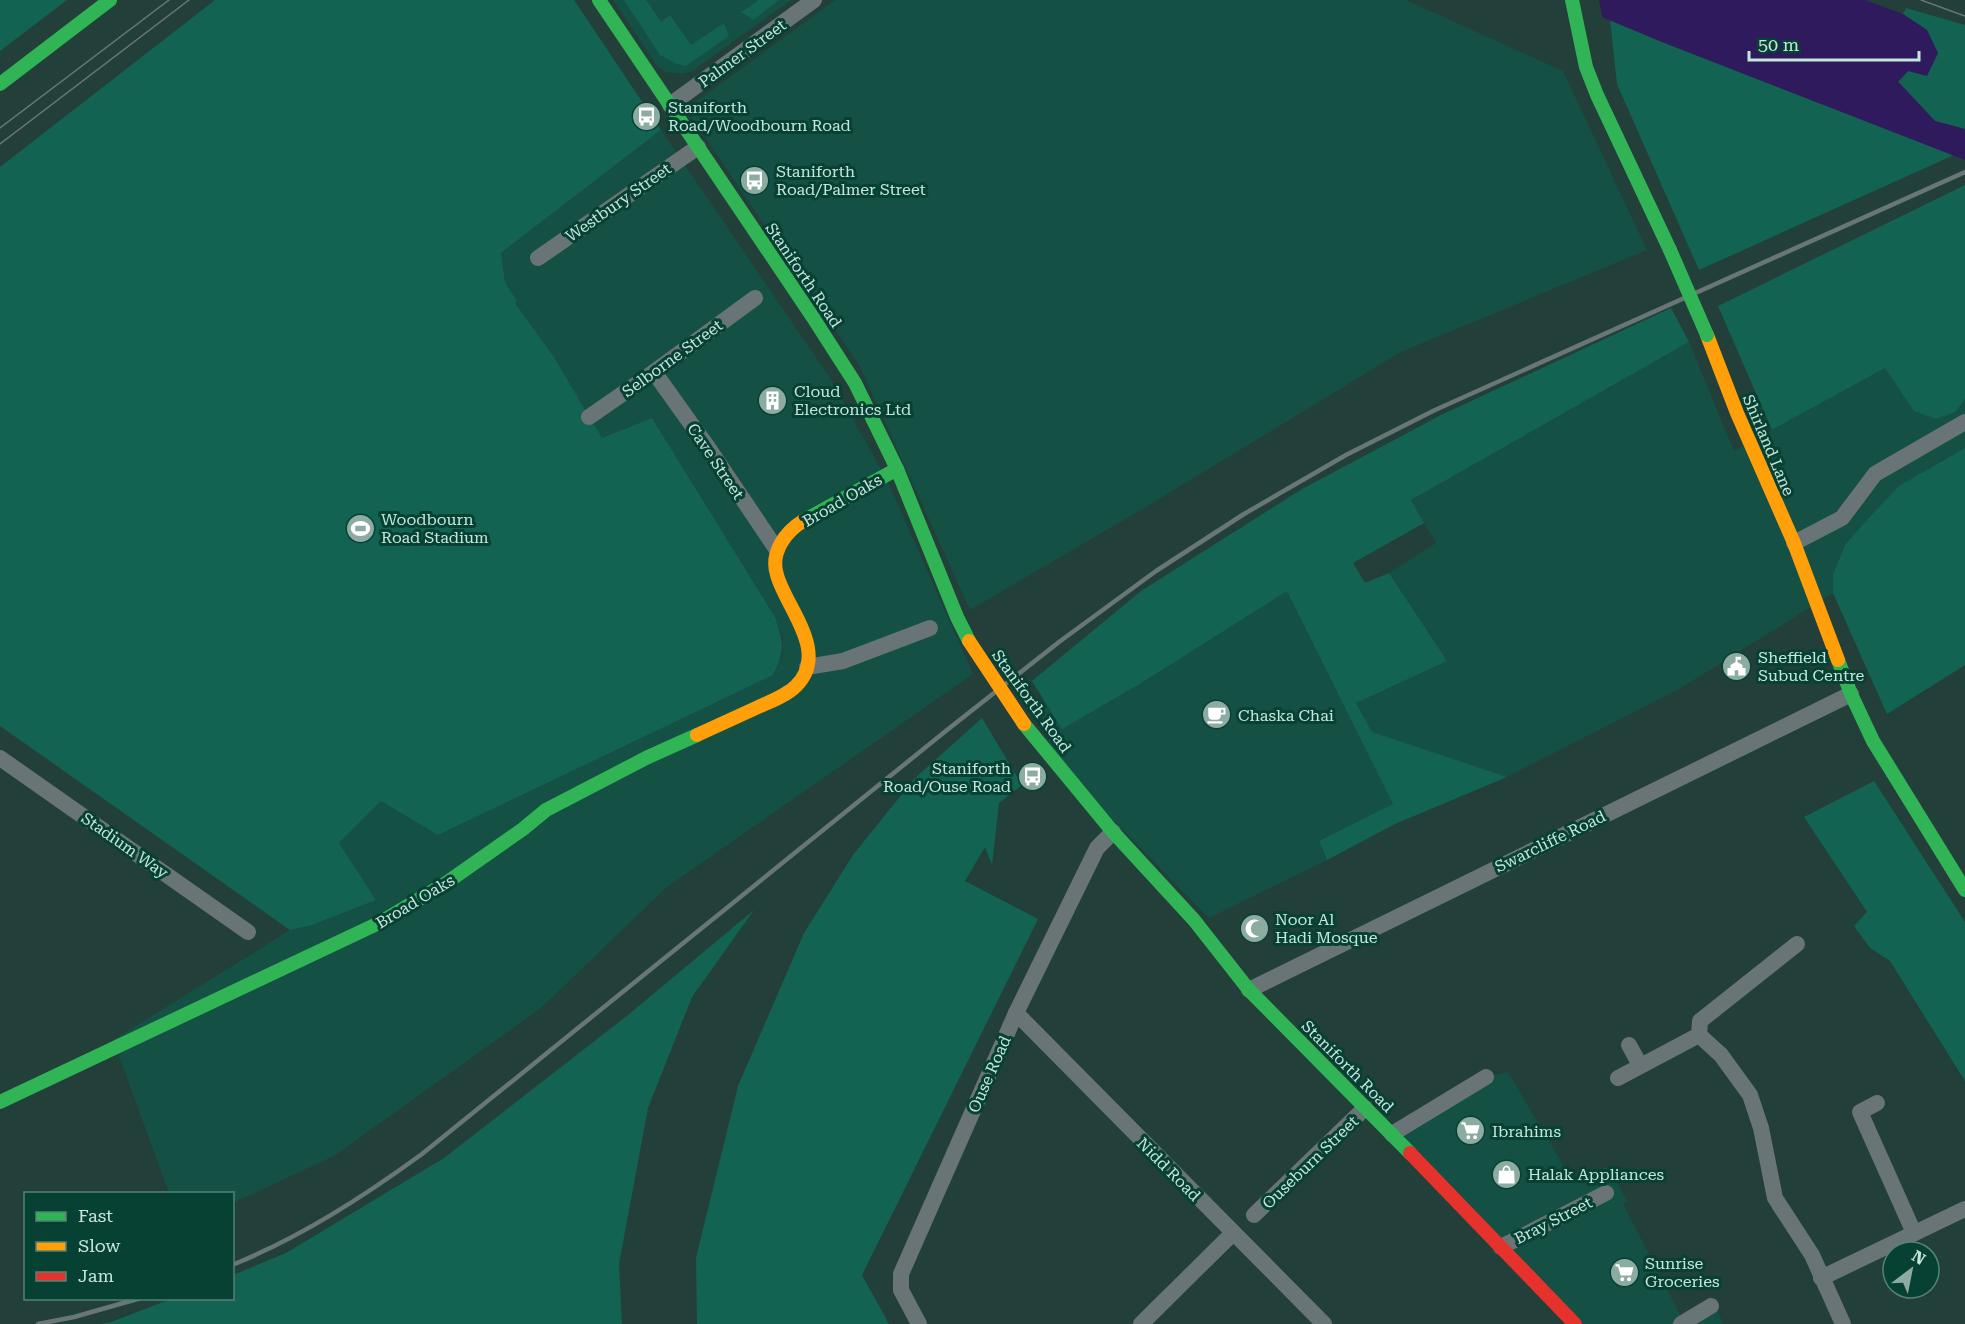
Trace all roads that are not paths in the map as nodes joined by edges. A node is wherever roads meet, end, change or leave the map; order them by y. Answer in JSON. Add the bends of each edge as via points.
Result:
{"nodes":[{"id":1,"x":110,"y":0,"type":"edge"},
{"id":2,"x":599,"y":0,"type":"edge"},
{"id":3,"x":814,"y":0,"type":"edge"},
{"id":4,"x":1572,"y":0,"type":"edge"},
{"id":5,"x":0,"y":84,"type":"edge"},
{"id":6,"x":670,"y":105,"type":"junction"},
{"id":7,"x":698,"y":147,"type":"junction"},
{"id":8,"x":538,"y":258,"type":"dead end"},
{"id":9,"x":755,"y":298,"type":"dead end"},
{"id":10,"x":654,"y":372,"type":"junction"},
{"id":11,"x":589,"y":417,"type":"dead end"},
{"id":12,"x":1965,"y":422,"type":"edge"},
{"id":13,"x":897,"y":469,"type":"junction"},
{"id":14,"x":1794,"y":543,"type":"junction"},
{"id":15,"x":777,"y":550,"type":"junction"},
{"id":16,"x":930,"y":628,"type":"dead end"},
{"id":17,"x":807,"y":667,"type":"junction"},
{"id":18,"x":1851,"y":694,"type":"junction"},
{"id":19,"x":0,"y":758,"type":"edge"},
{"id":20,"x":1113,"y":832,"type":"junction"},
{"id":21,"x":1965,"y":890,"type":"edge"},
{"id":22,"x":248,"y":932,"type":"dead end"},
{"id":23,"x":1797,"y":944,"type":"dead end"},
{"id":24,"x":1249,"y":990,"type":"junction"},
{"id":25,"x":1016,"y":1013,"type":"junction"},
{"id":26,"x":1699,"y":1035,"type":"junction"},
{"id":27,"x":1629,"y":1045,"type":"dead end"},
{"id":28,"x":1640,"y":1065,"type":"junction"},
{"id":29,"x":1486,"y":1077,"type":"dead end"},
{"id":30,"x":1618,"y":1077,"type":"dead end"},
{"id":31,"x":0,"y":1102,"type":"edge"},
{"id":32,"x":1876,"y":1103,"type":"dead end"},
{"id":33,"x":1365,"y":1108,"type":"junction"},
{"id":34,"x":1392,"y":1134,"type":"junction"},
{"id":35,"x":1606,"y":1193,"type":"dead end"},
{"id":36,"x":1965,"y":1209,"type":"edge"},
{"id":37,"x":1254,"y":1215,"type":"dead end"},
{"id":38,"x":1233,"y":1233,"type":"junction"},
{"id":39,"x":1914,"y":1233,"type":"junction"},
{"id":40,"x":1501,"y":1247,"type":"junction"},
{"id":41,"x":1821,"y":1278,"type":"junction"},
{"id":42,"x":1711,"y":1306,"type":"dead end"},
{"id":43,"x":919,"y":1324,"type":"edge"},
{"id":44,"x":1141,"y":1324,"type":"edge"},
{"id":45,"x":1324,"y":1324,"type":"edge"},
{"id":46,"x":1575,"y":1324,"type":"edge"},
{"id":47,"x":1681,"y":1324,"type":"edge"},
{"id":48,"x":1843,"y":1324,"type":"edge"}],
"edges":[{"from":1,"to":5,"type":"street"},
{"from":2,"to":6,"type":"street","name":"Staniforth Road"},
{"from":3,"to":6,"type":"street","name":"Palmer Street"},
{"from":4,"to":14,"type":"street","name":"Shirland Lane","bridge":true,"via":[[1586,67],[1670,250]]},
{"from":6,"to":7,"type":"street","name":"Staniforth Road"},
{"from":7,"to":8,"type":"street","name":"Westbury Street"},
{"from":7,"to":13,"type":"street","name":"Staniforth Road","via":[[855,383]]},
{"from":9,"to":10,"type":"street","name":"Selborne Street"},
{"from":10,"to":11,"type":"street","name":"Selborne Street"},
{"from":10,"to":15,"type":"street","name":"Cave Street"},
{"from":12,"to":14,"type":"street","via":[[1875,474],[1842,518]]},
{"from":13,"to":15,"type":"street","name":"Broad Oaks","via":[[797,525]]},
{"from":13,"to":20,"type":"street","name":"Staniforth Road","bridge":true,"via":[[969,641],[1024,724]]},
{"from":14,"to":18,"type":"street","name":"Shirland Lane"},
{"from":15,"to":17,"type":"street","via":[[776,574],[802,627],[808,648]]},
{"from":16,"to":17,"type":"street","via":[[843,661]]},
{"from":17,"to":31,"type":"street","name":"Broad Oaks","via":[[796,685],[780,697],[646,758],[546,810],[446,883],[379,923]]},
{"from":18,"to":21,"type":"street","name":"Shirland Lane","via":[[1873,741]]},
{"from":18,"to":24,"type":"street","name":"Swarcliffe Road"},
{"from":19,"to":22,"type":"street","name":"Stadium Way"},
{"from":20,"to":24,"type":"street","name":"Staniforth Road","via":[[1194,920]]},
{"from":20,"to":25,"type":"street","name":"Ouse Road","via":[[1097,848]]},
{"from":23,"to":26,"type":"street","via":[[1700,1021]]},
{"from":24,"to":33,"type":"street","name":"Staniforth Road"},
{"from":25,"to":38,"type":"street","name":"Nidd Road"},
{"from":25,"to":43,"type":"street","name":"Ouse Road","via":[[901,1274],[901,1290]]},
{"from":26,"to":28,"type":"street"},
{"from":26,"to":41,"type":"street","via":[[1721,1055],[1750,1095],[1775,1198],[1812,1255]]},
{"from":27,"to":28,"type":"street"},
{"from":28,"to":30,"type":"street"},
{"from":29,"to":34,"type":"street"},
{"from":32,"to":39,"type":"street","via":[[1860,1112]]},
{"from":33,"to":34,"type":"street","name":"Staniforth Road"},
{"from":33,"to":37,"type":"street","name":"Ouseburn Street"},
{"from":34,"to":40,"type":"street","name":"Staniforth Road"},
{"from":35,"to":40,"type":"street","name":"Bray Street"},
{"from":36,"to":39,"type":"street"},
{"from":38,"to":44,"type":"street"},
{"from":38,"to":45,"type":"street","name":"Nidd Road"},
{"from":39,"to":41,"type":"street"},
{"from":40,"to":46,"type":"street","name":"Staniforth Road"},
{"from":41,"to":48,"type":"street"},
{"from":42,"to":47,"type":"street"}]}
